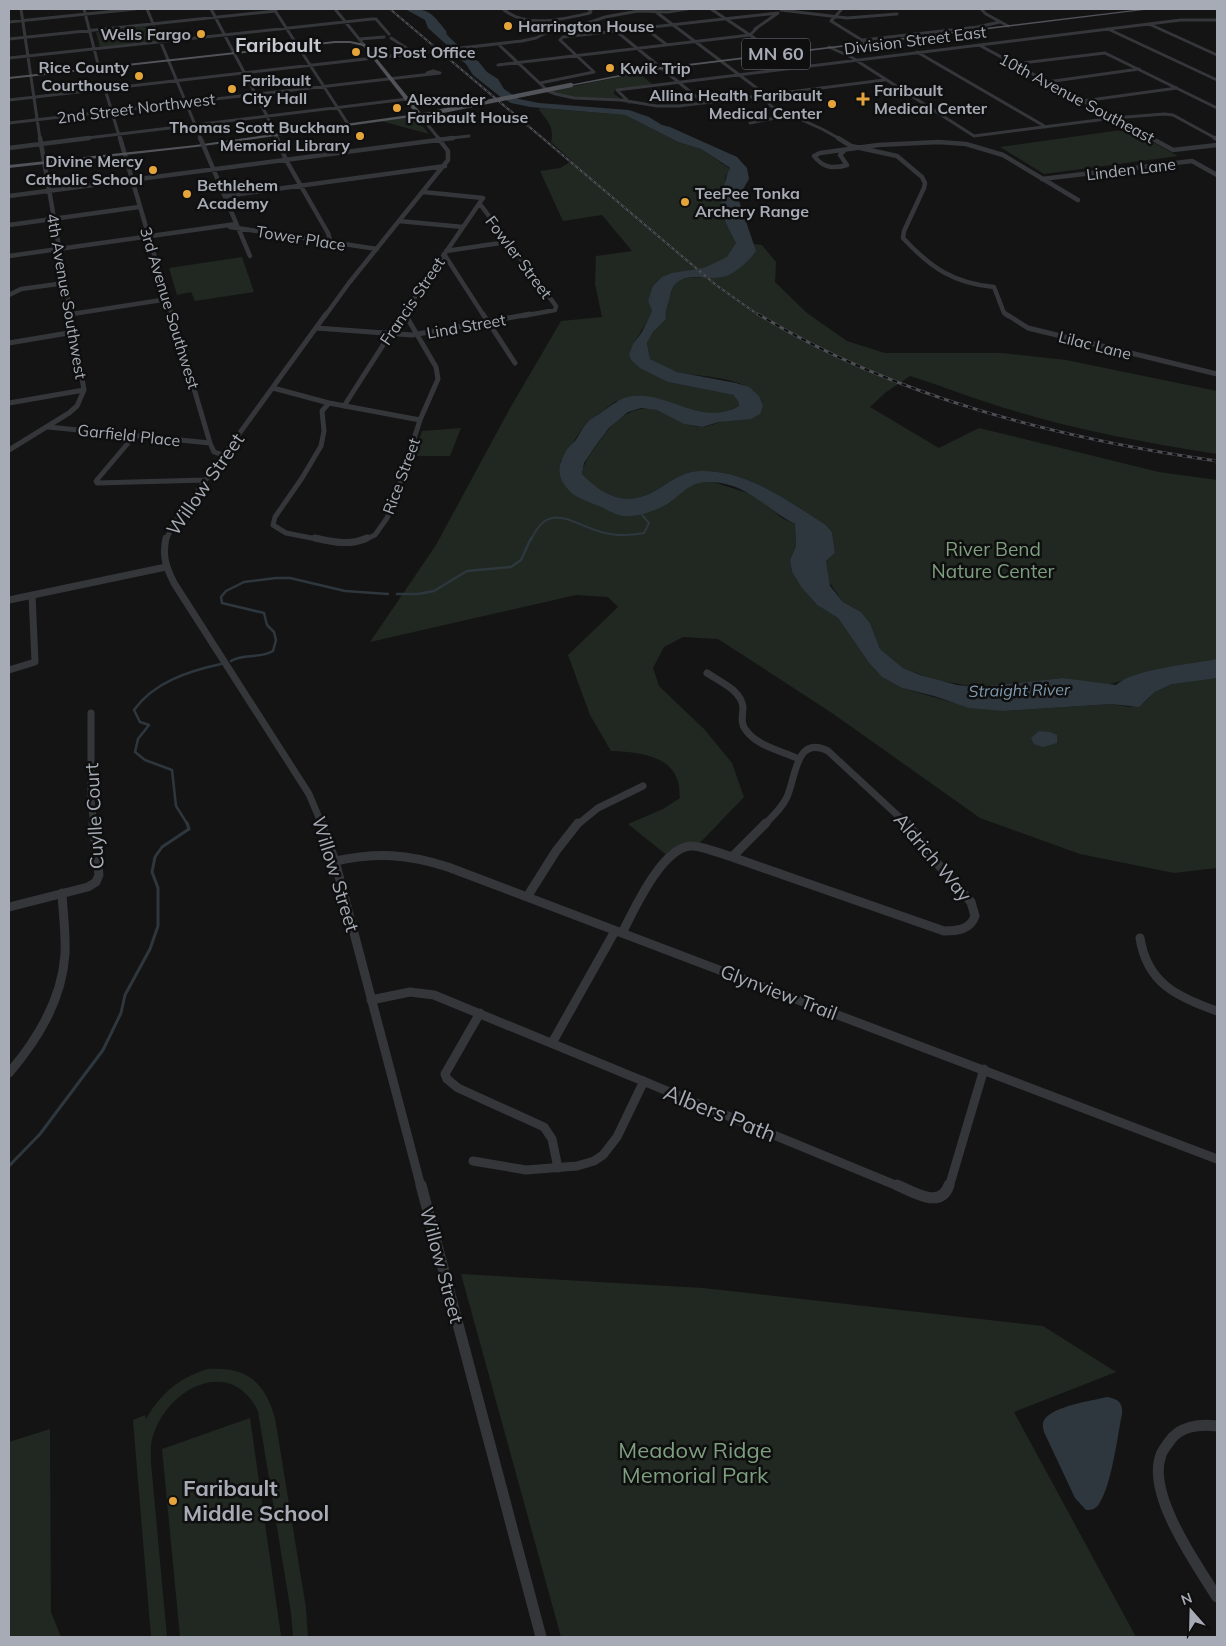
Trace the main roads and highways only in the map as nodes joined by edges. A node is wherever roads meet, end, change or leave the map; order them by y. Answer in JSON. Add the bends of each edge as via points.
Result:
{"nodes":[{"id":1,"x":1150,"y":9,"type":"edge"},
{"id":2,"x":9,"y":78,"type":"edge"},
{"id":3,"x":420,"y":115,"type":"junction"},
{"id":4,"x":9,"y":167,"type":"edge"}],
"edges":[{"from":1,"to":3,"type":"main road","number":"MN 60","bridge":true,"via":[[662,68]]},
{"from":2,"to":3,"type":"main road","via":[[352,42],[364,45]]},
{"from":3,"to":4,"type":"main road"}]}
